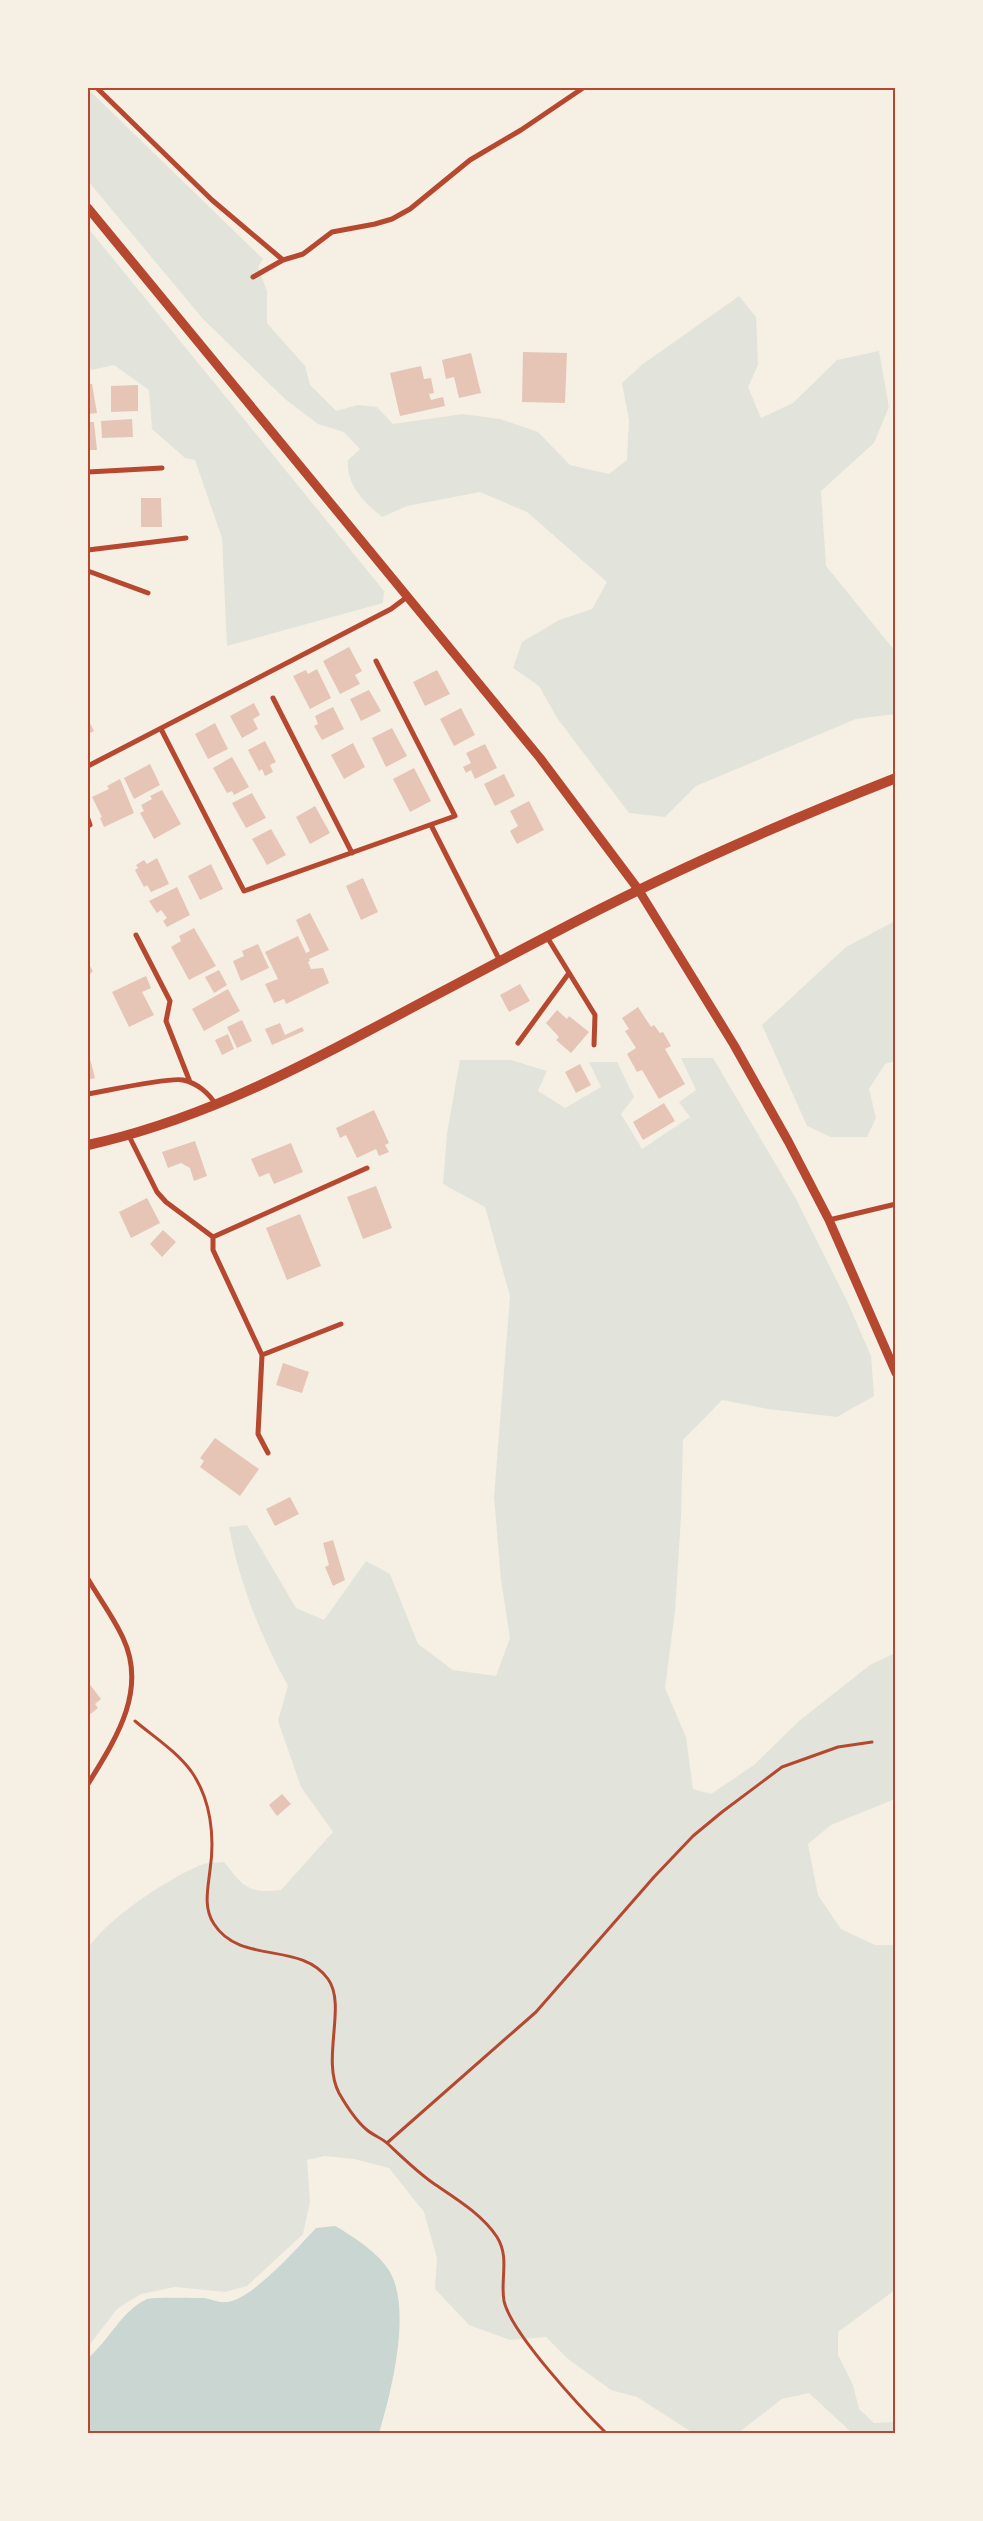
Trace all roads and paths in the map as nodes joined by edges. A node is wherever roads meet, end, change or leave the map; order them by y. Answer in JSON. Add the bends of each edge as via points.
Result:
{"nodes":[{"id":1,"x":97,"y":88,"type":"edge"},
{"id":2,"x":583,"y":88,"type":"edge"},
{"id":3,"x":88,"y":208,"type":"edge"},
{"id":4,"x":283,"y":260,"type":"junction"},
{"id":5,"x":253,"y":277,"type":"dead end"},
{"id":6,"x":162,"y":468,"type":"dead end"},
{"id":7,"x":88,"y":472,"type":"edge"},
{"id":8,"x":186,"y":538,"type":"dead end"},
{"id":9,"x":88,"y":550,"type":"edge"},
{"id":10,"x":88,"y":571,"type":"edge"},
{"id":11,"x":148,"y":593,"type":"dead end"},
{"id":12,"x":407,"y":597,"type":"junction"},
{"id":13,"x":376,"y":661,"type":"dead end"},
{"id":14,"x":273,"y":698,"type":"dead end"},
{"id":15,"x":161,"y":729,"type":"junction"},
{"id":16,"x":88,"y":766,"type":"edge"},
{"id":17,"x":896,"y":778,"type":"edge"},
{"id":18,"x":432,"y":825,"type":"junction"},
{"id":19,"x":352,"y":853,"type":"junction"},
{"id":20,"x":638,"y":889,"type":"junction"},
{"id":21,"x":136,"y":935,"type":"dead end"},
{"id":22,"x":547,"y":936,"type":"junction"},
{"id":23,"x":500,"y":961,"type":"junction"},
{"id":24,"x":569,"y":973,"type":"junction"},
{"id":25,"x":518,"y":1042,"type":"dead end"},
{"id":26,"x":594,"y":1045,"type":"dead end"},
{"id":27,"x":190,"y":1082,"type":"junction"},
{"id":28,"x":88,"y":1094,"type":"edge"},
{"id":29,"x":217,"y":1105,"type":"junction"},
{"id":30,"x":129,"y":1136,"type":"junction"},
{"id":31,"x":88,"y":1145,"type":"edge"},
{"id":32,"x":367,"y":1168,"type":"dead end"},
{"id":33,"x":896,"y":1204,"type":"edge"},
{"id":34,"x":829,"y":1220,"type":"junction"},
{"id":35,"x":213,"y":1237,"type":"junction"},
{"id":36,"x":341,"y":1324,"type":"dead end"},
{"id":37,"x":262,"y":1355,"type":"junction"},
{"id":38,"x":896,"y":1373,"type":"edge"},
{"id":39,"x":268,"y":1453,"type":"dead end"},
{"id":40,"x":88,"y":1579,"type":"edge"},
{"id":41,"x":125,"y":1713,"type":"junction"},
{"id":42,"x":872,"y":1742,"type":"dead end"},
{"id":43,"x":88,"y":1784,"type":"edge"},
{"id":44,"x":387,"y":2143,"type":"junction"},
{"id":45,"x":607,"y":2434,"type":"edge"}],
"edges":[{"from":1,"to":4,"type":"street","via":[[212,200]]},
{"from":2,"to":4,"type":"street","via":[[470,160],[410,209],[375,224],[332,232],[303,254]]},
{"from":3,"to":12,"type":"street"},
{"from":4,"to":5,"type":"street"},
{"from":6,"to":7,"type":"street"},
{"from":8,"to":9,"type":"street"},
{"from":10,"to":11,"type":"street"},
{"from":12,"to":15,"type":"street","via":[[391,609]]},
{"from":12,"to":20,"type":"street","via":[[540,758]]},
{"from":13,"to":18,"type":"street","via":[[455,816]]},
{"from":14,"to":19,"type":"street"},
{"from":15,"to":16,"type":"street"},
{"from":15,"to":19,"type":"street","via":[[244,891]]},
{"from":17,"to":20,"type":"main road"},
{"from":18,"to":19,"type":"street"},
{"from":18,"to":23,"type":"street"},
{"from":20,"to":22,"type":"main road"},
{"from":20,"to":34,"type":"street","via":[[734,1045]]},
{"from":21,"to":27,"type":"street","via":[[170,1001],[166,1021]]},
{"from":22,"to":23,"type":"main road"},
{"from":22,"to":24,"type":"street"},
{"from":23,"to":29,"type":"main road","via":[[291,1071]]},
{"from":24,"to":25,"type":"street"},
{"from":24,"to":26,"type":"street","via":[[595,1014]]},
{"from":27,"to":28,"type":"street","via":[[181,1080]]},
{"from":27,"to":29,"type":"street","via":[[210,1095]]},
{"from":29,"to":30,"type":"main road"},
{"from":30,"to":31,"type":"main road"},
{"from":30,"to":35,"type":"street","via":[[157,1192]]},
{"from":32,"to":35,"type":"street"},
{"from":33,"to":34,"type":"street"},
{"from":34,"to":38,"type":"street"},
{"from":35,"to":37,"type":"street","via":[[213,1250]]},
{"from":36,"to":37,"type":"street"},
{"from":37,"to":39,"type":"street","via":[[258,1434]]},
{"from":40,"to":41,"type":"street","via":[[123,1638],[130,1657],[132,1692]]},
{"from":41,"to":43,"type":"street","via":[[115,1740]]},
{"from":41,"to":44,"type":"path","via":[[170,1749],[191,1770],[197,1781],[206,1804],[213,1839],[207,1903],[217,1929],[241,1946],[307,1960],[319,1968],[332,1985],[333,2080],[351,2114],[368,2132]]},
{"from":42,"to":44,"type":"path","via":[[838,1747],[782,1767],[722,1812],[654,1877],[536,2012]]},
{"from":44,"to":45,"type":"path","via":[[431,2182],[457,2198],[497,2238],[505,2261],[504,2302],[514,2322],[547,2369]]}]}
